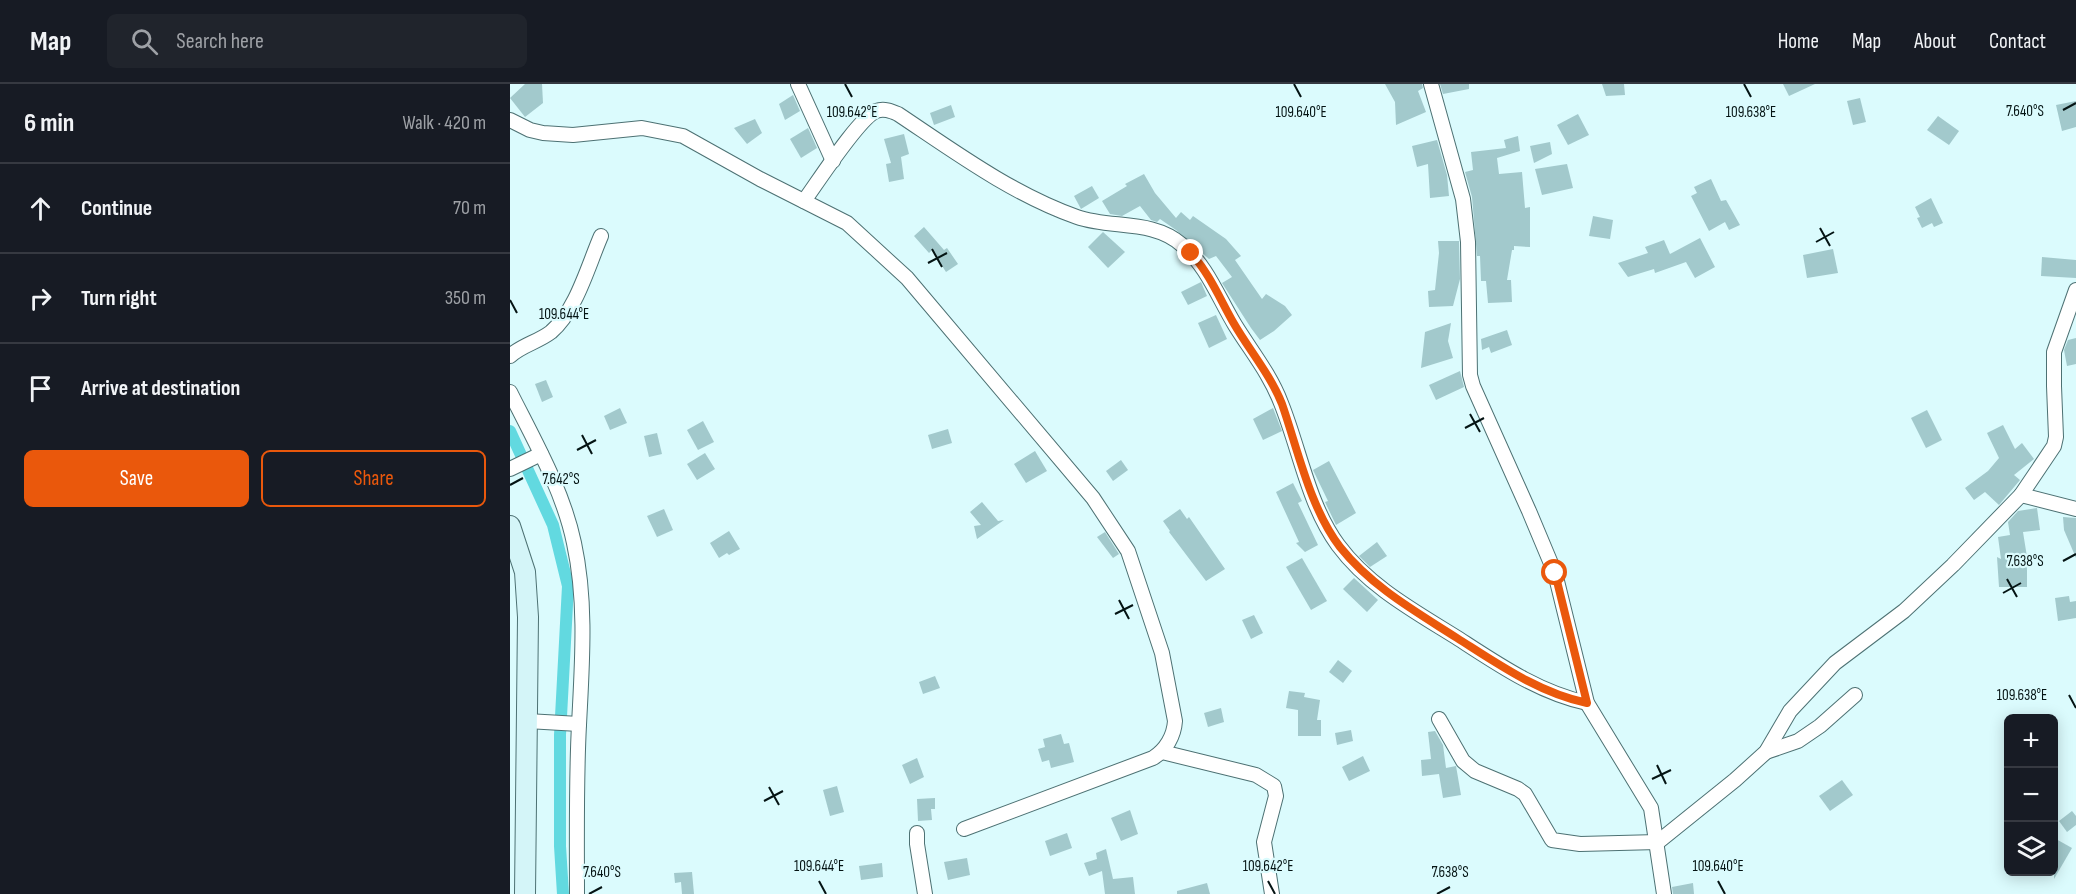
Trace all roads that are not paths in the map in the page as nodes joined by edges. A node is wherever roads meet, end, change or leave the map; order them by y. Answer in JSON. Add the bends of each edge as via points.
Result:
{"nodes":[{"id":1,"x":798,"y":84,"type":"edge"},
{"id":2,"x":1431,"y":84,"type":"edge"},
{"id":3,"x":510,"y":120,"type":"edge"},
{"id":4,"x":833,"y":161,"type":"junction"},
{"id":5,"x":804,"y":201,"type":"junction"},
{"id":6,"x":601,"y":236,"type":"dead end"},
{"id":7,"x":2076,"y":290,"type":"edge"},
{"id":8,"x":510,"y":356,"type":"edge"},
{"id":9,"x":510,"y":392,"type":"edge"},
{"id":10,"x":537,"y":456,"type":"junction"},
{"id":11,"x":510,"y":469,"type":"edge"},
{"id":12,"x":2021,"y":495,"type":"junction"},
{"id":13,"x":2076,"y":509,"type":"edge"},
{"id":14,"x":510,"y":526,"type":"edge"},
{"id":15,"x":1855,"y":695,"type":"dead end"},
{"id":16,"x":1587,"y":703,"type":"junction"},
{"id":17,"x":1439,"y":719,"type":"dead end"},
{"id":18,"x":536,"y":721,"type":"junction"},
{"id":19,"x":575,"y":724,"type":"junction"},
{"id":20,"x":1162,"y":752,"type":"junction"},
{"id":21,"x":1766,"y":752,"type":"junction"},
{"id":22,"x":964,"y":829,"type":"dead end"},
{"id":23,"x":917,"y":833,"type":"dead end"},
{"id":24,"x":1658,"y":842,"type":"junction"},
{"id":25,"x":525,"y":894,"type":"edge"},
{"id":26,"x":577,"y":894,"type":"edge"},
{"id":27,"x":925,"y":894,"type":"edge"},
{"id":28,"x":1272,"y":894,"type":"edge"},
{"id":29,"x":1664,"y":894,"type":"edge"}],
"edges":[{"from":1,"to":4,"type":"street"},
{"from":2,"to":16,"type":"street","via":[[1463,199],[1468,242],[1471,381],[1555,573]]},
{"from":3,"to":5,"type":"street","via":[[543,133],[573,135],[642,128],[683,136]]},
{"from":4,"to":5,"type":"street"},
{"from":4,"to":16,"type":"street","via":[[865,119],[886,110],[1030,197],[1078,217],[1173,237],[1205,270],[1234,324],[1260,361],[1281,401],[1318,509],[1338,545],[1387,594],[1491,660],[1553,694]]},
{"from":5,"to":20,"type":"street","via":[[847,223],[908,278],[1093,498],[1123,543],[1162,653],[1175,721]]},
{"from":6,"to":8,"type":"street","via":[[567,316],[548,334]]},
{"from":7,"to":12,"type":"street","via":[[2054,352],[2054,446]]},
{"from":9,"to":10,"type":"street"},
{"from":10,"to":11,"type":"street"},
{"from":10,"to":19,"type":"street","via":[[567,516],[575,544],[582,596],[582,676]]},
{"from":12,"to":13,"type":"street"},
{"from":12,"to":21,"type":"street","via":[[1904,611],[1835,663],[1790,711]]},
{"from":14,"to":18,"type":"main road","via":[[527,584]]},
{"from":15,"to":21,"type":"street","via":[[1798,741]]},
{"from":16,"to":24,"type":"street","via":[[1650,806]]},
{"from":17,"to":24,"type":"street","via":[[1462,761],[1525,794],[1552,840],[1580,844]]},
{"from":18,"to":19,"type":"street"},
{"from":18,"to":25,"type":"main road"},
{"from":19,"to":26,"type":"street"},
{"from":20,"to":22,"type":"street"},
{"from":20,"to":28,"type":"street","via":[[1256,775],[1274,786],[1276,796],[1264,842]]},
{"from":21,"to":24,"type":"street"},
{"from":23,"to":27,"type":"street"},
{"from":24,"to":29,"type":"street"}]}
